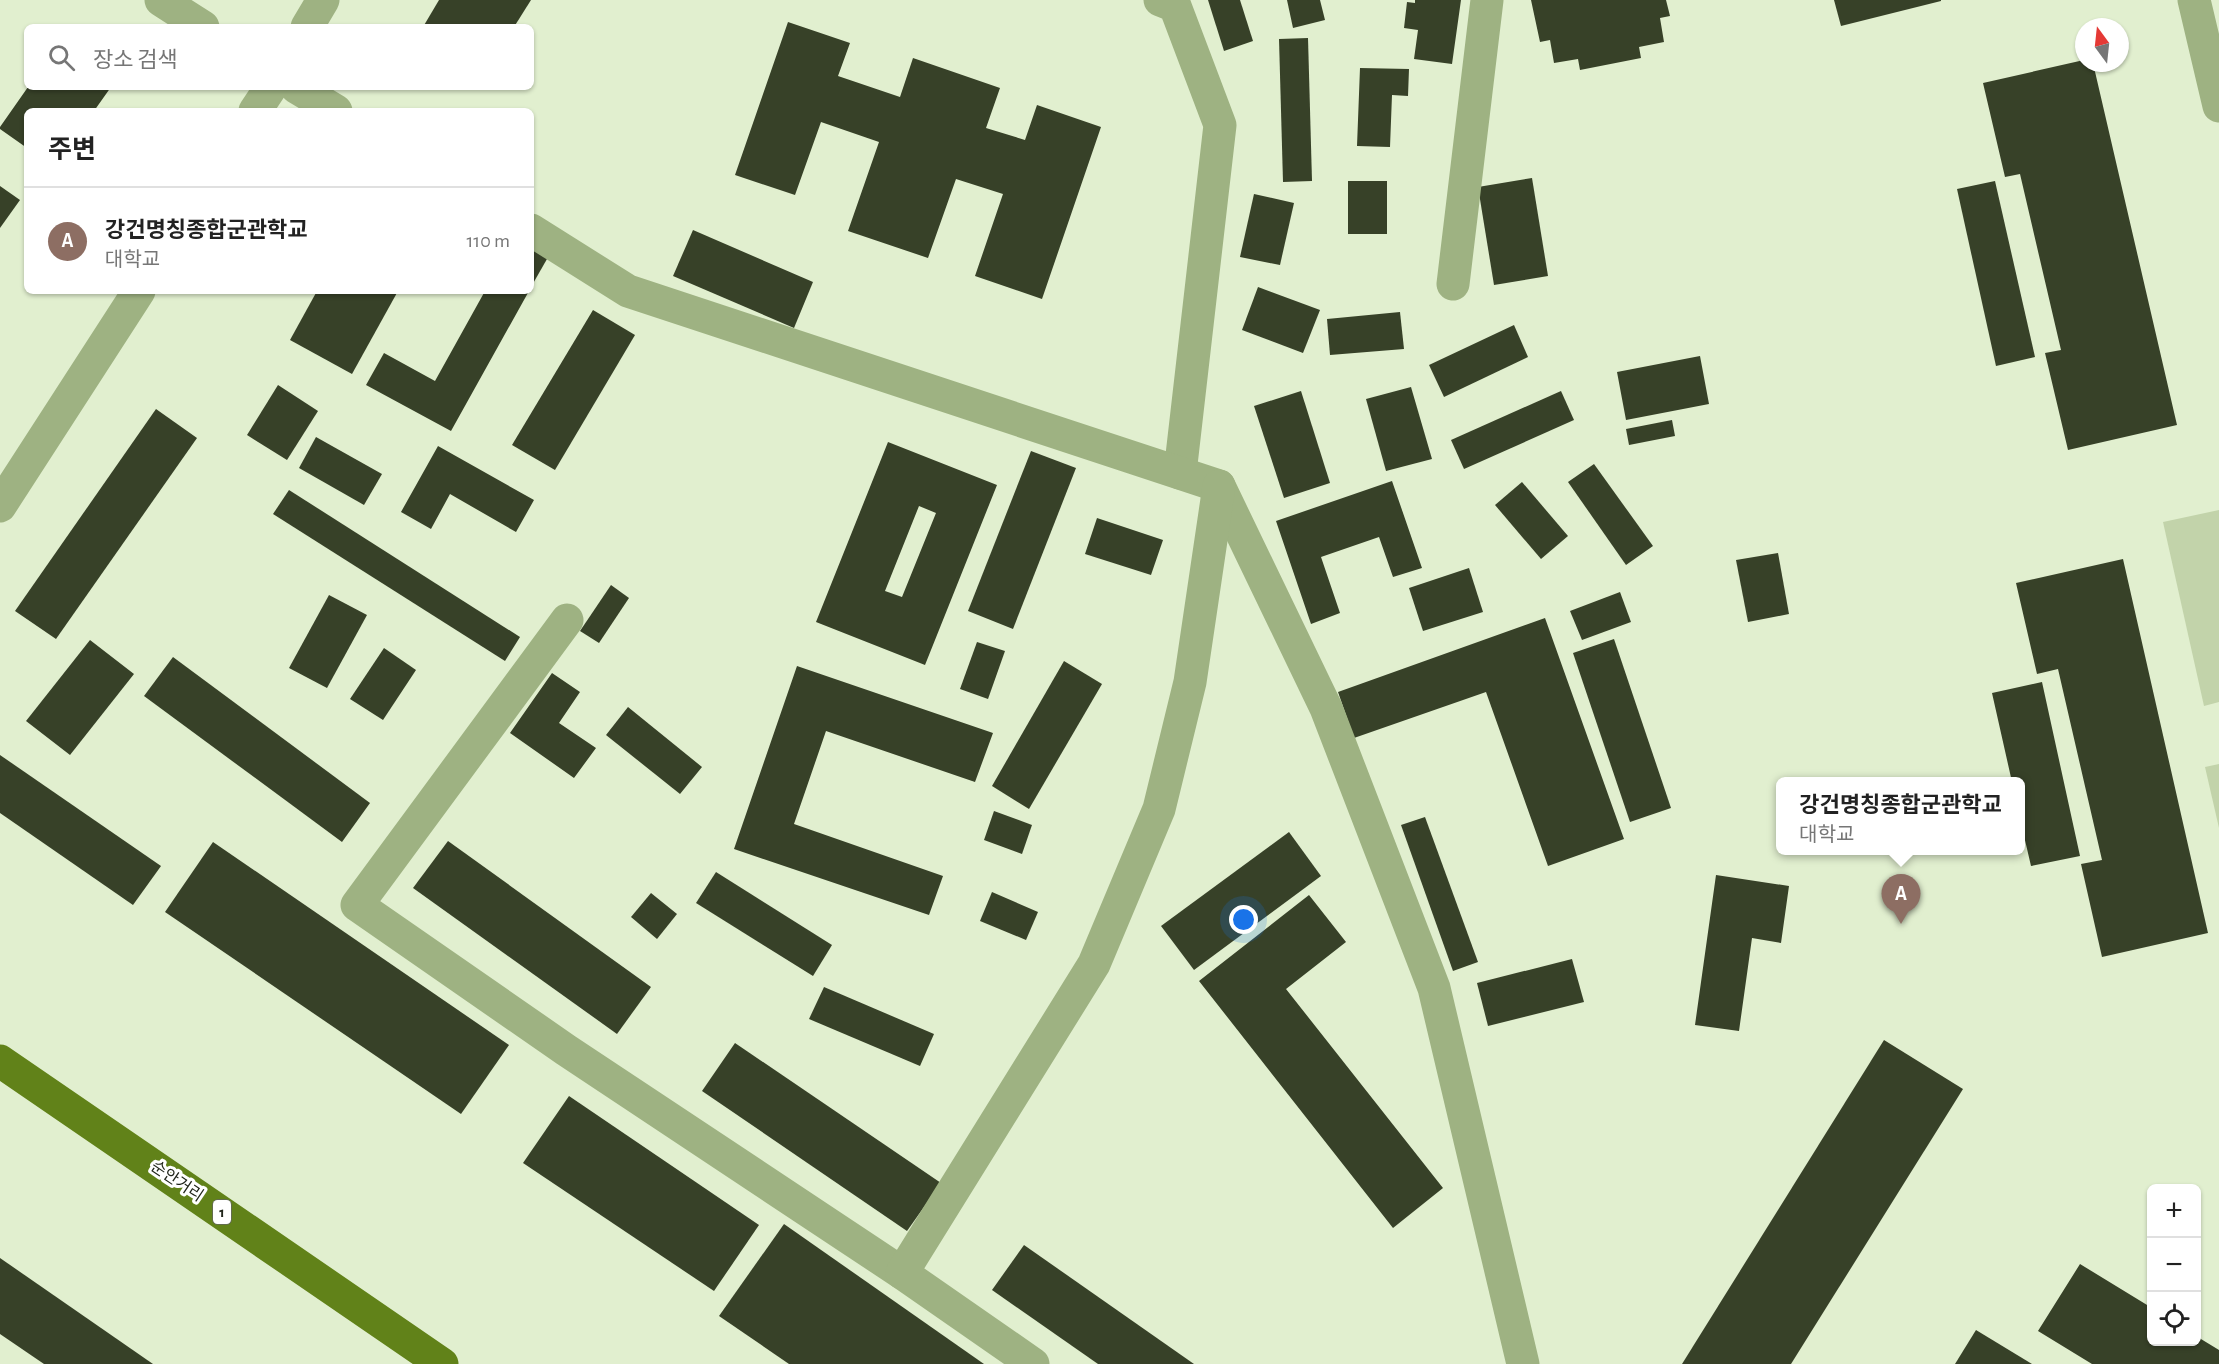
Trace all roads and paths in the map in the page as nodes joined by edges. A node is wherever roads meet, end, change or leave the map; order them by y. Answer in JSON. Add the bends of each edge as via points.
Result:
{"nodes":[{"id":1,"x":161,"y":0,"type":"edge"},
{"id":2,"x":323,"y":0,"type":"edge"},
{"id":3,"x":1160,"y":0,"type":"edge"},
{"id":4,"x":1487,"y":0,"type":"edge"},
{"id":5,"x":2194,"y":0,"type":"edge"},
{"id":6,"x":198,"y":24,"type":"edge"},
{"id":7,"x":309,"y":24,"type":"edge"},
{"id":8,"x":269,"y":90,"type":"edge"},
{"id":9,"x":301,"y":90,"type":"edge"},
{"id":10,"x":2219,"y":106,"type":"edge"},
{"id":11,"x":257,"y":108,"type":"edge"},
{"id":12,"x":331,"y":108,"type":"edge"},
{"id":13,"x":534,"y":232,"type":"edge"},
{"id":14,"x":1453,"y":284,"type":"dead end"},
{"id":15,"x":137,"y":294,"type":"edge"},
{"id":16,"x":1180,"y":473,"type":"junction"},
{"id":17,"x":1219,"y":486,"type":"junction"},
{"id":18,"x":0,"y":506,"type":"edge"},
{"id":19,"x":567,"y":620,"type":"dead end"},
{"id":20,"x":0,"y":1061,"type":"edge"},
{"id":21,"x":902,"y":1273,"type":"junction"},
{"id":22,"x":442,"y":1364,"type":"edge"},
{"id":23,"x":1033,"y":1364,"type":"edge"},
{"id":24,"x":1523,"y":1364,"type":"edge"}],
"edges":[{"from":1,"to":6,"type":"street"},
{"from":2,"to":7,"type":"street"},
{"from":3,"to":16,"type":"street","via":[[1175,6],[1220,125]]},
{"from":4,"to":14,"type":"street"},
{"from":5,"to":10,"type":"street"},
{"from":8,"to":11,"type":"street"},
{"from":9,"to":12,"type":"street"},
{"from":13,"to":16,"type":"street","via":[[628,291]]},
{"from":15,"to":18,"type":"street"},
{"from":16,"to":17,"type":"street"},
{"from":17,"to":21,"type":"street","via":[[1190,682],[1159,809],[1094,964]]},
{"from":17,"to":24,"type":"street","via":[[1326,708],[1434,988]]},
{"from":19,"to":21,"type":"street","via":[[357,905],[566,1050]]},
{"from":20,"to":22,"type":"main road","name":"순안거리","number":"1"},
{"from":21,"to":23,"type":"street"}]}
